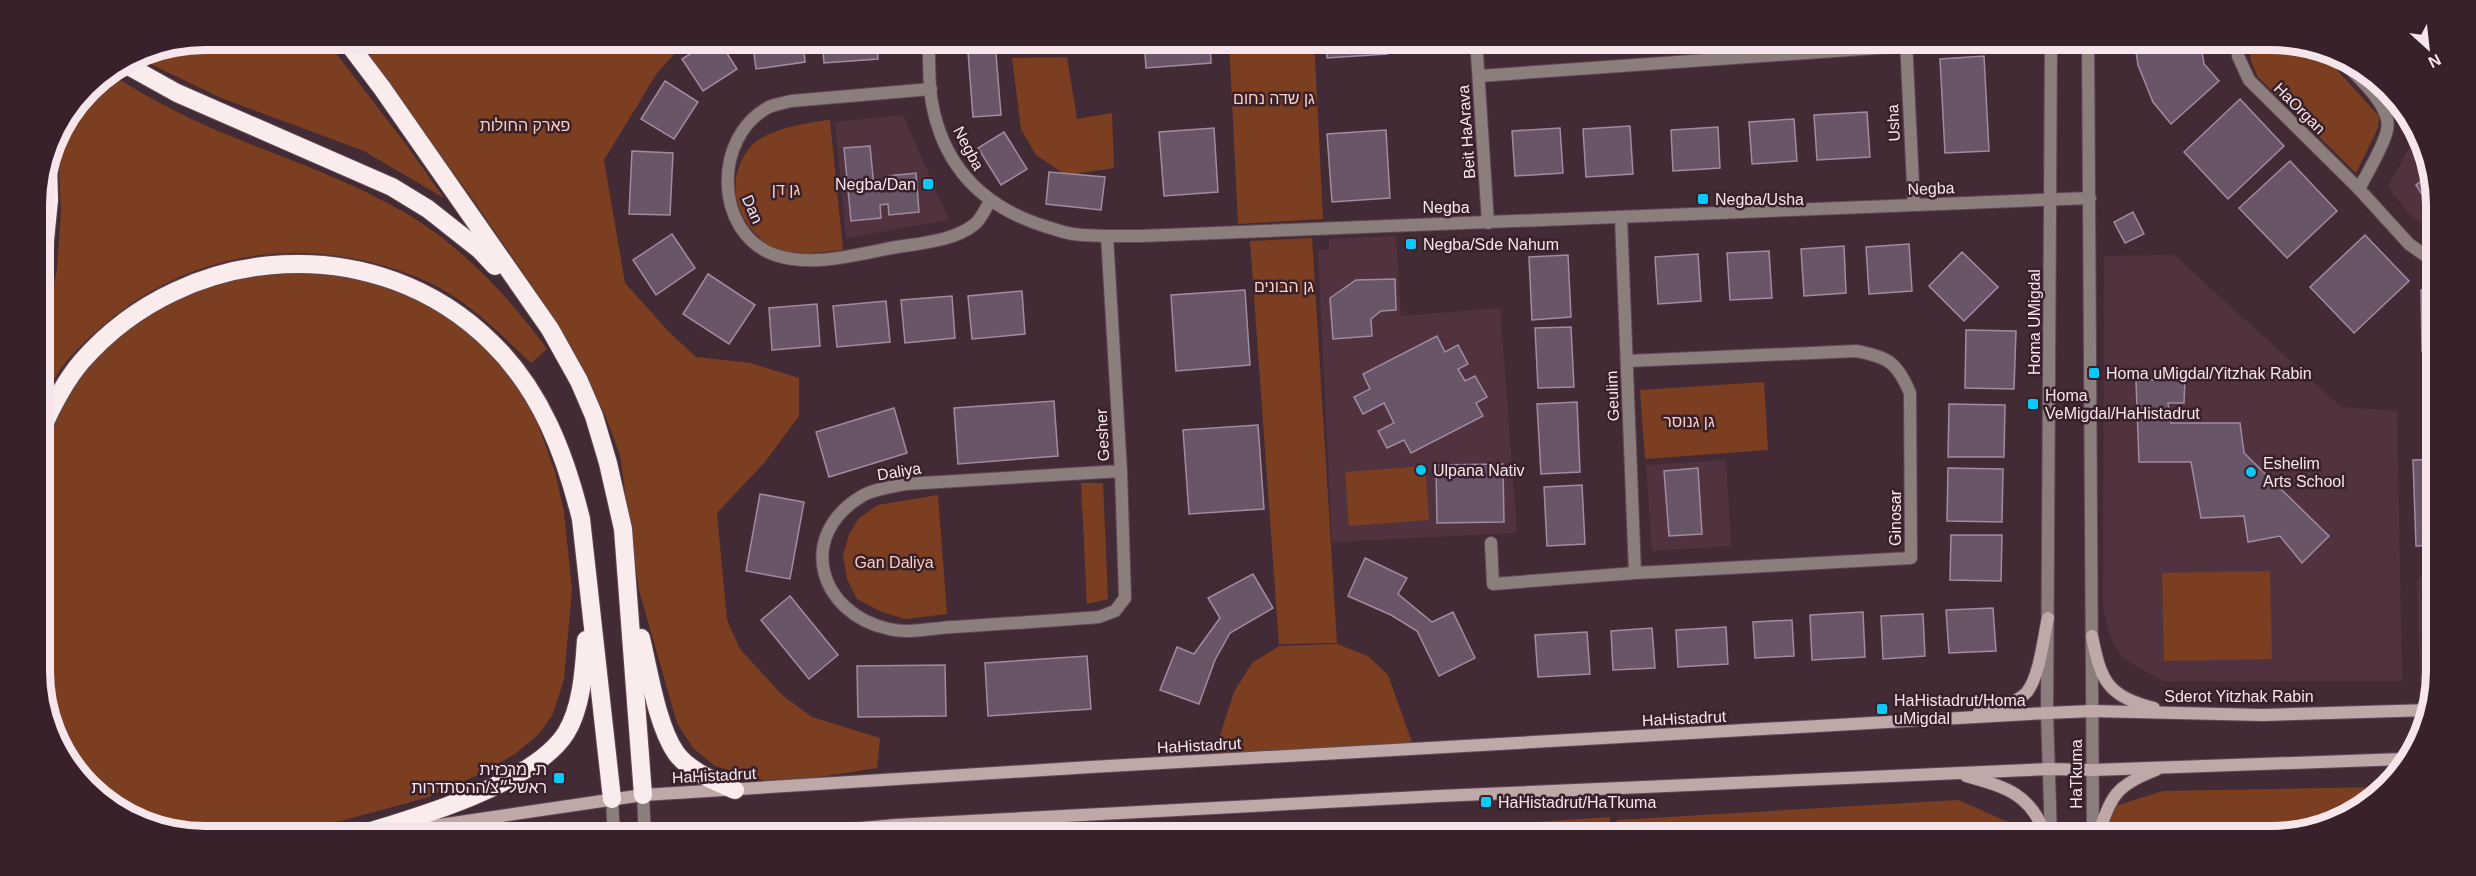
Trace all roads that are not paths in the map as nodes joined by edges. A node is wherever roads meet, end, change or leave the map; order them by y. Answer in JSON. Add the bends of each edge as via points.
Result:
{"nodes":[{"id":1,"x":353,"y":50,"type":"edge"},
{"id":2,"x":929,"y":50,"type":"edge"},
{"id":3,"x":1477,"y":50,"type":"edge"},
{"id":4,"x":1806,"y":50,"type":"edge"},
{"id":5,"x":1906,"y":50,"type":"edge"},
{"id":6,"x":2051,"y":50,"type":"edge"},
{"id":7,"x":2088,"y":50,"type":"edge"},
{"id":8,"x":2238,"y":50,"type":"edge"},
{"id":9,"x":132,"y":68,"type":"edge"},
{"id":10,"x":2350,"y":71,"type":"edge"},
{"id":11,"x":1479,"y":76,"type":"junction"},
{"id":12,"x":932,"y":89,"type":"junction"},
{"id":13,"x":2359,"y":189,"type":"junction"},
{"id":14,"x":2090,"y":198,"type":"junction"},
{"id":15,"x":2051,"y":199,"type":"junction"},
{"id":16,"x":990,"y":201,"type":"junction"},
{"id":17,"x":1914,"y":205,"type":"junction"},
{"id":18,"x":1621,"y":216,"type":"junction"},
{"id":19,"x":1488,"y":223,"type":"junction"},
{"id":20,"x":1107,"y":236,"type":"junction"},
{"id":21,"x":2426,"y":256,"type":"edge"},
{"id":22,"x":538,"y":314,"type":"junction"},
{"id":23,"x":1627,"y":361,"type":"junction"},
{"id":24,"x":50,"y":413,"type":"edge"},
{"id":25,"x":1121,"y":471,"type":"junction"},
{"id":26,"x":1491,"y":543,"type":"dead end"},
{"id":27,"x":1635,"y":573,"type":"junction"},
{"id":28,"x":589,"y":593,"type":"junction"},
{"id":29,"x":629,"y":593,"type":"junction"},
{"id":30,"x":1099,"y":617,"type":"joint"},
{"id":31,"x":2048,"y":618,"type":"junction"},
{"id":32,"x":2092,"y":636,"type":"junction"},
{"id":33,"x":2421,"y":710,"type":"edge"},
{"id":34,"x":2092,"y":711,"type":"junction"},
{"id":35,"x":2047,"y":713,"type":"junction"},
{"id":36,"x":2176,"y":713,"type":"junction"},
{"id":37,"x":1945,"y":719,"type":"junction"},
{"id":38,"x":2398,"y":759,"type":"edge"},
{"id":39,"x":2166,"y":766,"type":"junction"},
{"id":40,"x":2049,"y":769,"type":"junction"},
{"id":41,"x":2093,"y":770,"type":"junction"},
{"id":42,"x":1956,"y":773,"type":"junction"},
{"id":43,"x":735,"y":790,"type":"junction"},
{"id":44,"x":643,"y":795,"type":"junction"},
{"id":45,"x":612,"y":799,"type":"junction"},
{"id":46,"x":389,"y":826,"type":"edge"},
{"id":47,"x":428,"y":826,"type":"edge"},
{"id":48,"x":613,"y":826,"type":"edge"},
{"id":49,"x":644,"y":826,"type":"edge"},
{"id":50,"x":896,"y":826,"type":"edge"},
{"id":51,"x":2043,"y":826,"type":"edge"},
{"id":52,"x":2051,"y":826,"type":"edge"},
{"id":53,"x":2095,"y":826,"type":"edge"},
{"id":54,"x":2100,"y":826,"type":"edge"}],
"edges":[{"from":1,"to":22,"type":"highway"},
{"from":2,"to":12,"type":"street","name":"Negba"},
{"from":3,"to":11,"type":"street","name":"Beit HaArava"},
{"from":4,"to":11,"type":"street"},
{"from":5,"to":17,"type":"street","name":"Usha"},
{"from":6,"to":15,"type":"street","name":"Homa UMigdal"},
{"from":7,"to":14,"type":"street"},
{"from":8,"to":13,"type":"street","name":"HaOrgan","via":[[2249,80]]},
{"from":9,"to":22,"type":"highway","via":[[177,93],[401,192],[480,250]]},
{"from":10,"to":13,"type":"street","via":[[2382,104],[2388,116],[2387,130]]},
{"from":11,"to":19,"type":"street","name":"Beit HaArava"},
{"from":12,"to":16,"type":"street","name":"Negba","via":[[932,103],[943,138],[956,164],[970,185]]},
{"from":12,"to":16,"type":"street","name":"Dan","via":[[791,101],[770,107],[746,127],[732,149],[727,182],[737,223],[748,238],[773,254],[819,261],[953,236],[976,224]]},
{"from":13,"to":21,"type":"street","name":"HaOrgan","via":[[2409,244]]},
{"from":14,"to":15,"type":"street","name":"Negba"},
{"from":14,"to":32,"type":"street"},
{"from":15,"to":17,"type":"street","name":"Negba"},
{"from":15,"to":31,"type":"street","name":"Homa UMigdal"},
{"from":16,"to":20,"type":"street","name":"Negba","via":[[1016,216],[1072,234]]},
{"from":17,"to":18,"type":"street","name":"Negba"},
{"from":18,"to":19,"type":"street","name":"Negba"},
{"from":18,"to":23,"type":"street","name":"Geulim"},
{"from":19,"to":20,"type":"street","name":"Negba"},
{"from":20,"to":25,"type":"street","name":"Gesher"},
{"from":22,"to":29,"type":"highway","via":[[566,355],[601,437],[623,529]]},
{"from":23,"to":27,"type":"street","name":"Geulim"},
{"from":23,"to":27,"type":"street","name":"Ginosar","via":[[1856,351],[1882,356],[1902,374],[1910,393],[1911,558]]},
{"from":24,"to":28,"type":"highway","via":[[65,384],[99,343],[151,304],[188,284],[267,264],[316,264],[373,274],[425,293],[471,323],[493,343],[532,393],[560,446],[572,483],[581,519]]},
{"from":25,"to":30,"type":"street","name":"Gesher","via":[[1125,598],[1115,611]]},
{"from":25,"to":30,"type":"street","name":"Daliya","via":[[906,484],[882,489],[863,495],[831,523],[821,558],[823,574],[842,605],[857,618],[890,630]]},
{"from":26,"to":27,"type":"street","name":"Ginosar","via":[[1493,584]]},
{"from":28,"to":45,"type":"highway"},
{"from":28,"to":46,"type":"highway","via":[[579,695],[567,731],[558,743],[523,770],[471,796]]},
{"from":29,"to":43,"type":"highway","via":[[664,729],[677,754],[703,774]]},
{"from":29,"to":44,"type":"highway"},
{"from":31,"to":35,"type":"street","name":"Homa UMigdal"},
{"from":31,"to":37,"type":"main road","via":[[2037,670],[2026,692],[2012,702]]},
{"from":32,"to":34,"type":"street"},
{"from":32,"to":36,"type":"main road","via":[[2098,667],[2117,693],[2131,702]]},
{"from":33,"to":36,"type":"main road","name":"Sderot Yitzhak Rabin"},
{"from":34,"to":35,"type":"main road","name":"Sderot Yitzhak Rabin"},
{"from":34,"to":36,"type":"main road","name":"Sderot Yitzhak Rabin"},
{"from":34,"to":41,"type":"street","name":"HaTkuma"},
{"from":35,"to":37,"type":"main road","name":"HaHistadrut"},
{"from":35,"to":40,"type":"street","name":"HaTkuma"},
{"from":37,"to":43,"type":"main road","name":"HaHistadrut"},
{"from":38,"to":39,"type":"main road"},
{"from":39,"to":41,"type":"main road"},
{"from":39,"to":54,"type":"main road","via":[[2124,784],[2112,798]]},
{"from":40,"to":41,"type":"main road"},
{"from":40,"to":42,"type":"main road"},
{"from":40,"to":52,"type":"street","name":"HaTkuma"},
{"from":41,"to":53,"type":"street","name":"HaTkuma"},
{"from":42,"to":50,"type":"main road"},
{"from":42,"to":51,"type":"main road","via":[[2016,793]]},
{"from":43,"to":44,"type":"main road","name":"HaHistadrut"},
{"from":44,"to":45,"type":"main road","name":"HaHistadrut"},
{"from":44,"to":49,"type":"street"},
{"from":45,"to":47,"type":"main road","name":"HaHistadrut"},
{"from":45,"to":48,"type":"street"}]}
